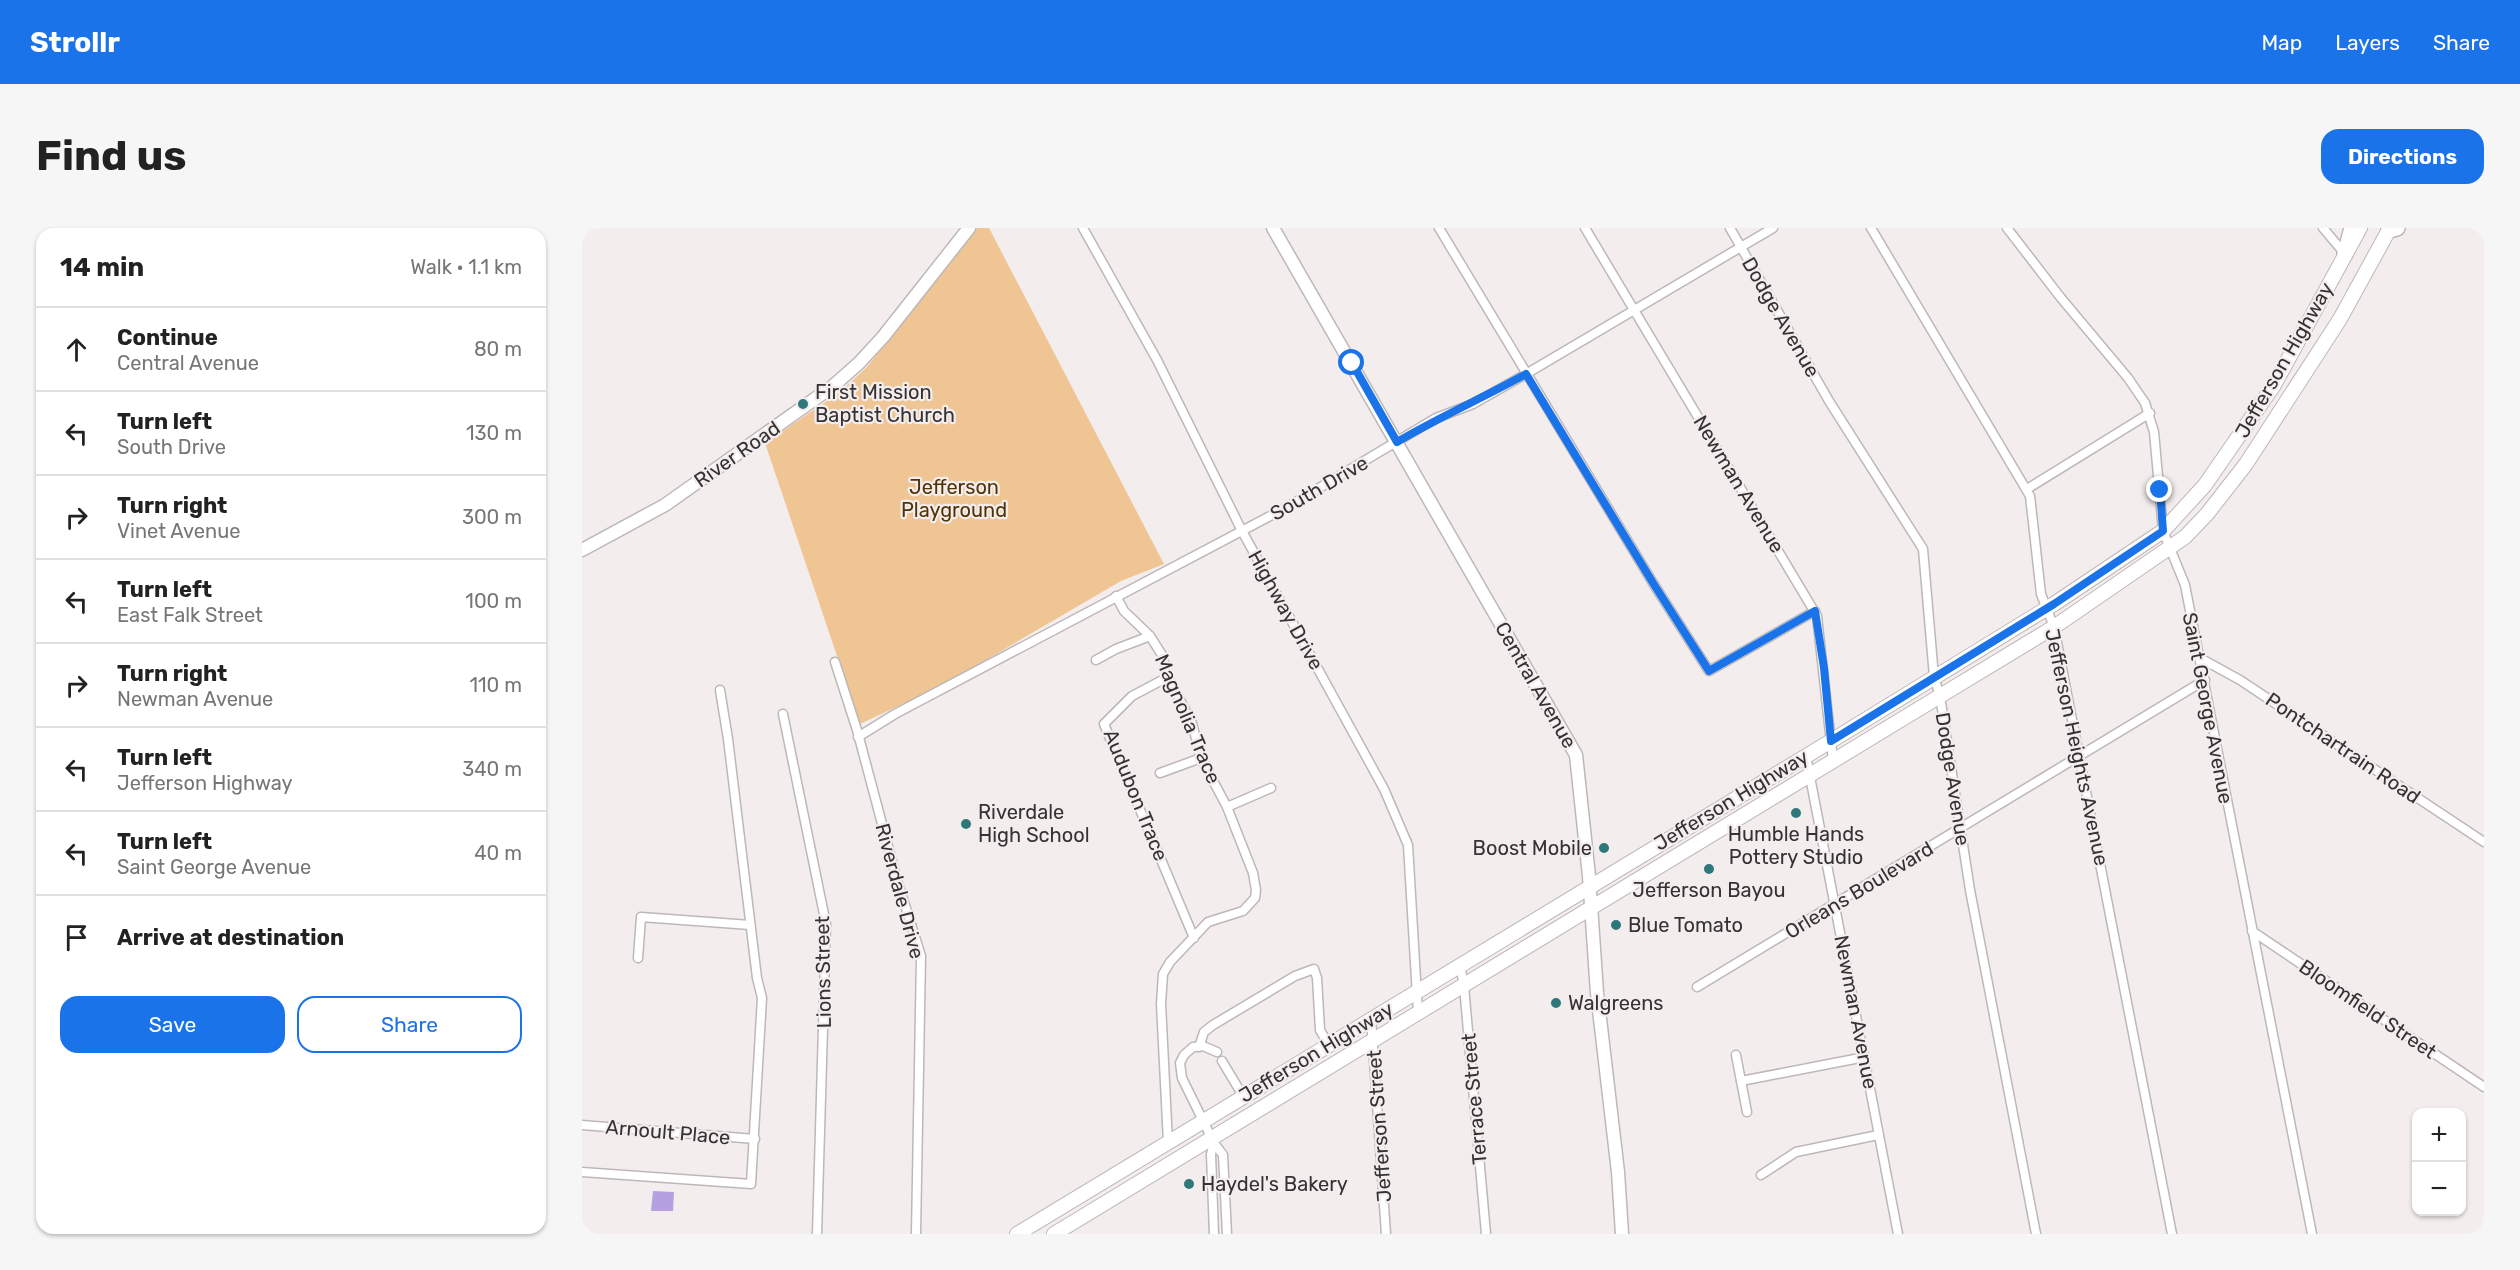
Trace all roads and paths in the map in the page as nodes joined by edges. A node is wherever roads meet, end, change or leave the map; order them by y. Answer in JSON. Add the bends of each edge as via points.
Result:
{"nodes":[{"id":1,"x":969,"y":228,"type":"edge"},
{"id":2,"x":1083,"y":228,"type":"edge"},
{"id":3,"x":1273,"y":228,"type":"edge"},
{"id":4,"x":1439,"y":228,"type":"edge"},
{"id":5,"x":1585,"y":228,"type":"edge"},
{"id":6,"x":1730,"y":228,"type":"edge"},
{"id":7,"x":1773,"y":228,"type":"edge"},
{"id":8,"x":1871,"y":228,"type":"edge"},
{"id":9,"x":2007,"y":228,"type":"edge"},
{"id":10,"x":2323,"y":228,"type":"edge"},
{"id":11,"x":2352,"y":228,"type":"edge"},
{"id":12,"x":2360,"y":228,"type":"edge"},
{"id":13,"x":2392,"y":229,"type":"edge"},
{"id":14,"x":1741,"y":246,"type":"junction"},
{"id":15,"x":2345,"y":254,"type":"junction"},
{"id":16,"x":1634,"y":311,"type":"junction"},
{"id":17,"x":1526,"y":374,"type":"junction"},
{"id":18,"x":2274,"y":385,"type":"junction"},
{"id":19,"x":2290,"y":395,"type":"junction"},
{"id":20,"x":2150,"y":413,"type":"junction"},
{"id":21,"x":1397,"y":442,"type":"junction"},
{"id":22,"x":2027,"y":489,"type":"junction"},
{"id":23,"x":1242,"y":531,"type":"junction"},
{"id":24,"x":2163,"y":531,"type":"junction"},
{"id":25,"x":2170,"y":549,"type":"junction"},
{"id":26,"x":582,"y":550,"type":"edge"},
{"id":27,"x":1116,"y":596,"type":"junction"},
{"id":28,"x":2047,"y":608,"type":"junction"},
{"id":29,"x":1815,"y":611,"type":"junction"},
{"id":30,"x":2054,"y":627,"type":"junction"},
{"id":31,"x":1150,"y":636,"type":"junction"},
{"id":32,"x":2200,"y":658,"type":"junction"},
{"id":33,"x":1096,"y":660,"type":"dead end"},
{"id":34,"x":835,"y":662,"type":"dead end"},
{"id":35,"x":1168,"y":677,"type":"junction"},
{"id":36,"x":1934,"y":677,"type":"junction"},
{"id":37,"x":2205,"y":680,"type":"junction"},
{"id":38,"x":720,"y":690,"type":"dead end"},
{"id":39,"x":1940,"y":696,"type":"junction"},
{"id":40,"x":783,"y":714,"type":"dead end"},
{"id":41,"x":858,"y":737,"type":"junction"},
{"id":42,"x":1831,"y":741,"type":"junction"},
{"id":43,"x":1806,"y":756,"type":"junction"},
{"id":44,"x":2080,"y":756,"type":"junction"},
{"id":45,"x":1201,"y":758,"type":"junction"},
{"id":46,"x":1833,"y":761,"type":"junction"},
{"id":47,"x":1161,"y":773,"type":"dead end"},
{"id":48,"x":1810,"y":775,"type":"junction"},
{"id":49,"x":1271,"y":788,"type":"dead end"},
{"id":50,"x":1227,"y":807,"type":"junction"},
{"id":51,"x":1960,"y":830,"type":"junction"},
{"id":52,"x":2484,"y":842,"type":"edge"},
{"id":53,"x":1589,"y":886,"type":"junction"},
{"id":54,"x":1835,"y":904,"type":"junction"},
{"id":55,"x":1590,"y":909,"type":"junction"},
{"id":56,"x":750,"y":925,"type":"junction"},
{"id":57,"x":2252,"y":931,"type":"junction"},
{"id":58,"x":1194,"y":938,"type":"junction"},
{"id":59,"x":638,"y":958,"type":"dead end"},
{"id":60,"x":1460,"y":965,"type":"junction"},
{"id":61,"x":1464,"y":986,"type":"junction"},
{"id":62,"x":1697,"y":987,"type":"dead end"},
{"id":63,"x":1416,"y":992,"type":"junction"},
{"id":64,"x":1418,"y":1013,"type":"junction"},
{"id":65,"x":1371,"y":1018,"type":"junction"},
{"id":66,"x":1372,"y":1040,"type":"junction"},
{"id":67,"x":1328,"y":1044,"type":"junction"},
{"id":68,"x":1199,"y":1047,"type":"junction"},
{"id":69,"x":1216,"y":1052,"type":"dead end"},
{"id":70,"x":1736,"y":1055,"type":"dead end"},
{"id":71,"x":1865,"y":1058,"type":"junction"},
{"id":72,"x":1222,"y":1061,"type":"dead end"},
{"id":73,"x":1741,"y":1081,"type":"junction"},
{"id":74,"x":2484,"y":1087,"type":"edge"},
{"id":75,"x":1243,"y":1096,"type":"junction"},
{"id":76,"x":1747,"y":1112,"type":"dead end"},
{"id":77,"x":1204,"y":1120,"type":"junction"},
{"id":78,"x":582,"y":1125,"type":"edge"},
{"id":79,"x":1878,"y":1135,"type":"junction"},
{"id":80,"x":754,"y":1139,"type":"junction"},
{"id":81,"x":1213,"y":1141,"type":"junction"},
{"id":82,"x":1168,"y":1142,"type":"junction"},
{"id":83,"x":582,"y":1172,"type":"edge"},
{"id":84,"x":1761,"y":1175,"type":"dead end"},
{"id":85,"x":818,"y":1234,"type":"edge"},
{"id":86,"x":916,"y":1234,"type":"edge"},
{"id":87,"x":1017,"y":1234,"type":"edge"},
{"id":88,"x":1053,"y":1234,"type":"edge"},
{"id":89,"x":1214,"y":1234,"type":"edge"},
{"id":90,"x":1227,"y":1234,"type":"edge"},
{"id":91,"x":1386,"y":1234,"type":"edge"},
{"id":92,"x":1485,"y":1234,"type":"edge"},
{"id":93,"x":1622,"y":1234,"type":"edge"},
{"id":94,"x":1898,"y":1234,"type":"edge"},
{"id":95,"x":2036,"y":1234,"type":"edge"},
{"id":96,"x":2172,"y":1234,"type":"edge"},
{"id":97,"x":2312,"y":1234,"type":"edge"}],
"edges":[{"from":1,"to":26,"type":"main road","name":"River Road","via":[[883,337],[833,386],[665,505]]},
{"from":2,"to":23,"type":"street","name":"Highway Drive","via":[[1157,360]]},
{"from":3,"to":21,"type":"main road","name":"Central Avenue"},
{"from":4,"to":17,"type":"street"},
{"from":5,"to":16,"type":"street","name":"Newman Avenue"},
{"from":6,"to":14,"type":"street","name":"Dodge Avenue"},
{"from":7,"to":14,"type":"street","name":"South Drive"},
{"from":8,"to":22,"type":"street","name":"Jefferson Heights Avenue"},
{"from":9,"to":20,"type":"street","name":"Saint George Avenue","via":[[2128,378]]},
{"from":10,"to":15,"type":"street"},
{"from":11,"to":15,"type":"highway"},
{"from":12,"to":15,"type":"main road","name":"Jefferson Highway"},
{"from":13,"to":19,"type":"main road","name":"Jefferson Highway"},
{"from":14,"to":16,"type":"street","name":"South Drive"},
{"from":14,"to":36,"type":"street","name":"Dodge Avenue","via":[[1829,401],[1923,549]]},
{"from":15,"to":18,"type":"main road","name":"Jefferson Highway"},
{"from":16,"to":17,"type":"street","name":"South Drive"},
{"from":16,"to":29,"type":"street","name":"Newman Avenue"},
{"from":17,"to":21,"type":"street","name":"South Drive","via":[[1473,404],[1436,418]]},
{"from":17,"to":29,"type":"street","via":[[1709,671]]},
{"from":18,"to":19,"type":"main road"},
{"from":18,"to":24,"type":"main road","name":"Jefferson Highway","via":[[2205,485]]},
{"from":19,"to":25,"type":"main road","name":"Jefferson Highway","via":[[2246,464],[2185,537]]},
{"from":20,"to":22,"type":"street"},
{"from":20,"to":24,"type":"street","name":"Saint George Avenue"},
{"from":21,"to":23,"type":"street","name":"South Drive"},
{"from":21,"to":53,"type":"main road","name":"Central Avenue","via":[[1576,755]]},
{"from":22,"to":28,"type":"street","name":"Jefferson Heights Avenue","via":[[2041,594]]},
{"from":23,"to":27,"type":"street","name":"South Drive"},
{"from":23,"to":63,"type":"street","name":"Highway Drive","via":[[1384,789],[1408,845]]},
{"from":24,"to":25,"type":"street","name":"Saint George Avenue"},
{"from":24,"to":28,"type":"main road","name":"Jefferson Highway"},
{"from":25,"to":30,"type":"main road","name":"Jefferson Highway"},
{"from":25,"to":32,"type":"street","name":"Saint George Avenue","via":[[2185,585]]},
{"from":27,"to":31,"type":"street","name":"Magnolia Trace","via":[[1124,611]]},
{"from":27,"to":41,"type":"street","name":"South Drive"},
{"from":28,"to":30,"type":"street","name":"Jefferson Heights Avenue"},
{"from":28,"to":36,"type":"main road","name":"Jefferson Highway"},
{"from":29,"to":42,"type":"street","name":"Newman Avenue"},
{"from":30,"to":39,"type":"main road","name":"Jefferson Highway"},
{"from":30,"to":44,"type":"street","name":"Jefferson Heights Avenue"},
{"from":31,"to":33,"type":"street"},
{"from":31,"to":35,"type":"street","name":"Magnolia Trace","via":[[1162,655]]},
{"from":32,"to":37,"type":"street","name":"Saint George Avenue"},
{"from":32,"to":52,"type":"street","name":"Pontchartrain Road"},
{"from":34,"to":41,"type":"street","name":"Riverdale Drive"},
{"from":35,"to":45,"type":"street","name":"Magnolia Trace","via":[[1192,723]]},
{"from":35,"to":58,"type":"street","name":"Audubon Trace","via":[[1132,696],[1104,724]]},
{"from":36,"to":39,"type":"street","name":"Dodge Avenue"},
{"from":36,"to":42,"type":"main road","name":"Jefferson Highway"},
{"from":37,"to":44,"type":"street","name":"Orleans Boulevard"},
{"from":37,"to":57,"type":"street","name":"Saint George Avenue"},
{"from":38,"to":56,"type":"street"},
{"from":39,"to":46,"type":"main road","name":"Jefferson Highway"},
{"from":39,"to":51,"type":"street","name":"Dodge Avenue"},
{"from":40,"to":85,"type":"street","name":"Lions Street","via":[[826,924]]},
{"from":41,"to":86,"type":"street","name":"Riverdale Drive","via":[[921,956]]},
{"from":42,"to":43,"type":"main road","name":"Jefferson Highway"},
{"from":42,"to":46,"type":"street","name":"Newman Avenue"},
{"from":43,"to":48,"type":"street","name":"Newman Avenue"},
{"from":43,"to":53,"type":"main road","name":"Jefferson Highway"},
{"from":44,"to":51,"type":"street","name":"Orleans Boulevard"},
{"from":44,"to":96,"type":"street","name":"Jefferson Heights Avenue"},
{"from":45,"to":47,"type":"street"},
{"from":45,"to":50,"type":"street","name":"Magnolia Trace"},
{"from":46,"to":48,"type":"main road","name":"Jefferson Highway"},
{"from":48,"to":54,"type":"street","name":"Newman Avenue"},
{"from":48,"to":55,"type":"main road","name":"Jefferson Highway"},
{"from":49,"to":50,"type":"street","name":"Magnolia Trace"},
{"from":50,"to":58,"type":"street","via":[[1253,873],[1255,898],[1243,912],[1208,922]]},
{"from":51,"to":54,"type":"street","name":"Orleans Boulevard"},
{"from":51,"to":95,"type":"street","name":"Dodge Avenue"},
{"from":53,"to":55,"type":"main road","name":"Central Avenue"},
{"from":53,"to":60,"type":"main road","name":"Jefferson Highway"},
{"from":54,"to":62,"type":"street","name":"Orleans Boulevard"},
{"from":54,"to":71,"type":"street","name":"Newman Avenue"},
{"from":55,"to":61,"type":"main road","name":"Jefferson Highway"},
{"from":55,"to":93,"type":"main road","name":"Central Avenue"},
{"from":56,"to":59,"type":"street","via":[[641,917]]},
{"from":56,"to":80,"type":"street","via":[[762,998]]},
{"from":57,"to":74,"type":"street","name":"Bloomfield Street"},
{"from":57,"to":97,"type":"street","name":"Saint George Avenue"},
{"from":58,"to":82,"type":"street","via":[[1163,974]]},
{"from":60,"to":61,"type":"street","name":"Terrace Street"},
{"from":60,"to":63,"type":"main road","name":"Jefferson Highway"},
{"from":61,"to":64,"type":"main road","name":"Jefferson Highway"},
{"from":61,"to":92,"type":"street","name":"Terrace Street"},
{"from":63,"to":64,"type":"street","name":"Highway Drive"},
{"from":63,"to":65,"type":"main road","name":"Jefferson Highway"},
{"from":64,"to":66,"type":"main road","name":"Jefferson Highway"},
{"from":65,"to":66,"type":"street","name":"Jefferson Street"},
{"from":65,"to":67,"type":"main road","name":"Jefferson Highway"},
{"from":66,"to":81,"type":"main road","name":"Jefferson Highway"},
{"from":66,"to":91,"type":"street","name":"Jefferson Street"},
{"from":67,"to":68,"type":"street","via":[[1320,1030],[1314,969],[1295,976],[1204,1032]]},
{"from":67,"to":75,"type":"main road","name":"Jefferson Highway"},
{"from":68,"to":69,"type":"street"},
{"from":68,"to":77,"type":"street","via":[[1184,1055],[1180,1064],[1182,1078]]},
{"from":70,"to":73,"type":"street"},
{"from":71,"to":73,"type":"street"},
{"from":71,"to":79,"type":"street","name":"Newman Avenue"},
{"from":72,"to":75,"type":"street"},
{"from":73,"to":76,"type":"street"},
{"from":75,"to":77,"type":"main road","name":"Jefferson Highway"},
{"from":77,"to":81,"type":"street"},
{"from":77,"to":82,"type":"main road","name":"Jefferson Highway"},
{"from":78,"to":80,"type":"street","name":"Arnoult Place"},
{"from":79,"to":84,"type":"street","via":[[1796,1152]]},
{"from":79,"to":94,"type":"street","name":"Newman Avenue"},
{"from":80,"to":83,"type":"street","via":[[751,1184]]},
{"from":81,"to":88,"type":"main road","name":"Jefferson Highway"},
{"from":81,"to":89,"type":"street"},
{"from":81,"to":90,"type":"street","via":[[1223,1155]]},
{"from":82,"to":87,"type":"main road","name":"Jefferson Highway"}]}
